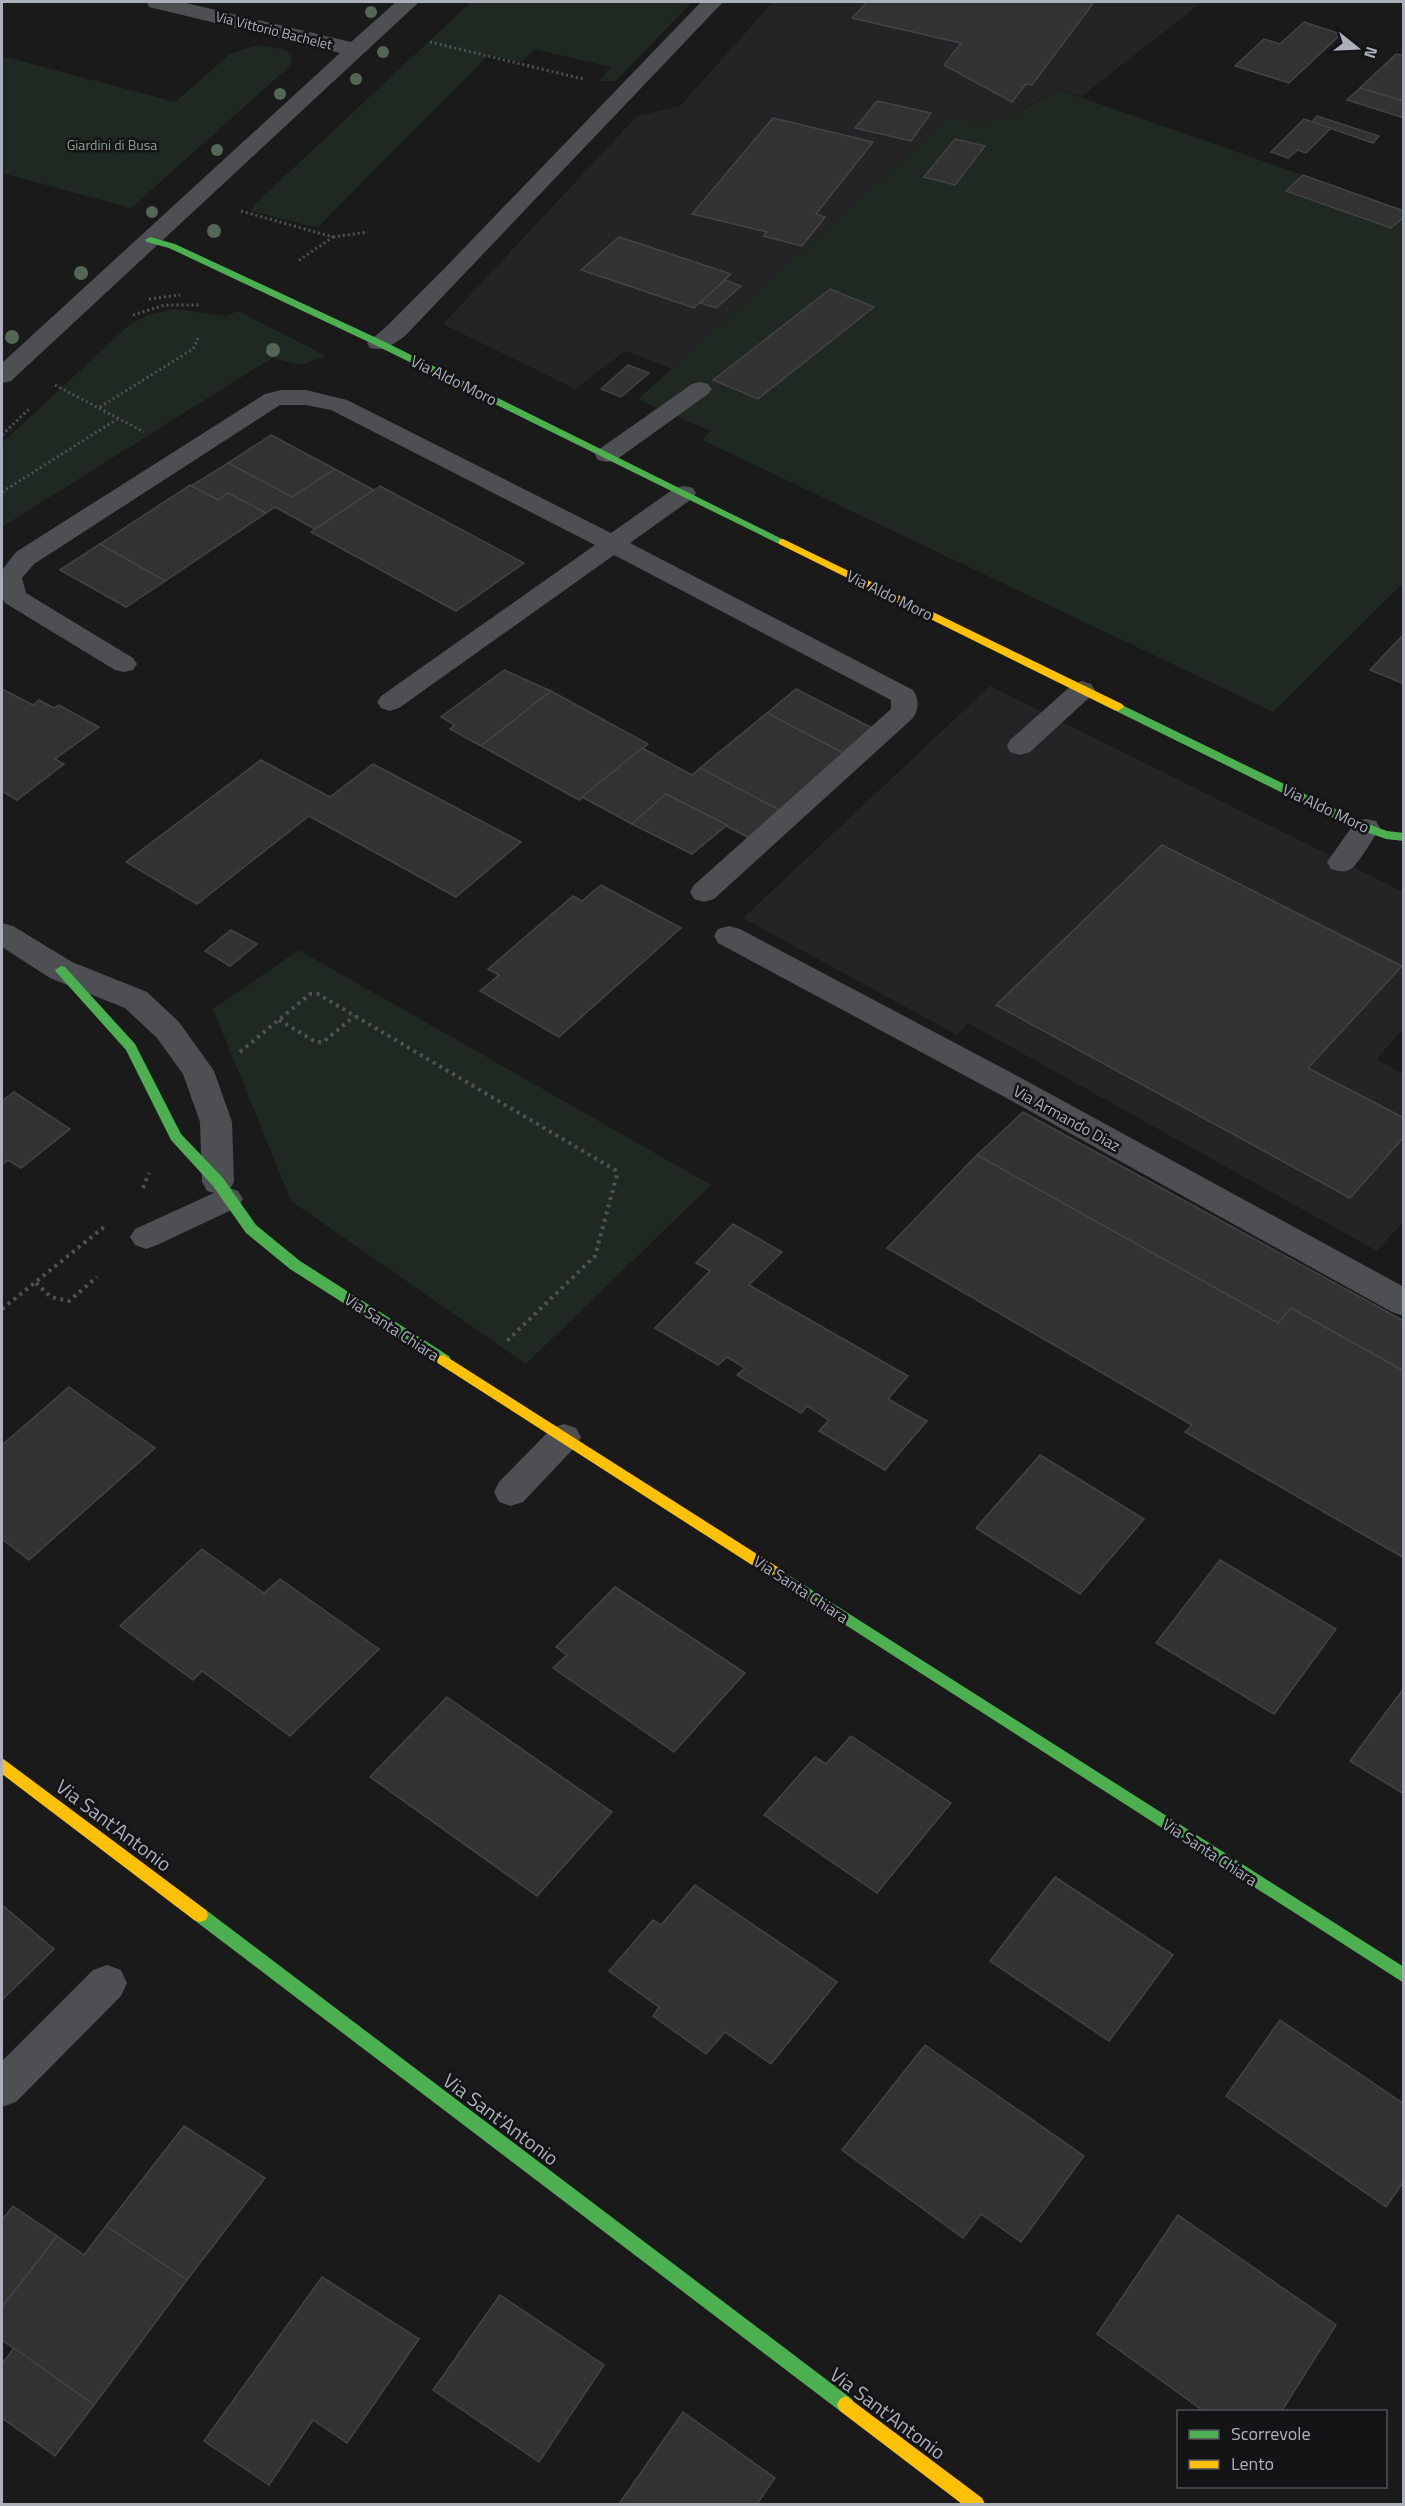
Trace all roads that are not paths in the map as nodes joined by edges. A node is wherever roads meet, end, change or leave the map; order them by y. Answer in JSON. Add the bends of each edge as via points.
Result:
{"nodes":[{"id":1,"x":157,"y":2,"type":"edge"},
{"id":2,"x":408,"y":2,"type":"edge"},
{"id":3,"x":712,"y":2,"type":"edge"},
{"id":4,"x":356,"y":50,"type":"junction"},
{"id":5,"x":150,"y":240,"type":"junction"},
{"id":6,"x":379,"y":343,"type":"junction"},
{"id":7,"x":2,"y":376,"type":"edge"},
{"id":8,"x":700,"y":389,"type":"dead end"},
{"id":9,"x":607,"y":455,"type":"junction"},
{"id":10,"x":684,"y":493,"type":"junction"},
{"id":11,"x":613,"y":544,"type":"junction"},
{"id":12,"x":124,"y":664,"type":"dead end"},
{"id":13,"x":1082,"y":690,"type":"junction"},
{"id":14,"x":390,"y":702,"type":"dead end"},
{"id":15,"x":1020,"y":746,"type":"dead end"},
{"id":16,"x":1366,"y":828,"type":"junction"},
{"id":17,"x":1404,"y":837,"type":"edge"},
{"id":18,"x":1341,"y":862,"type":"dead end"},
{"id":19,"x":704,"y":892,"type":"dead end"},
{"id":20,"x":2,"y":933,"type":"edge"},
{"id":21,"x":729,"y":936,"type":"dead end"},
{"id":22,"x":62,"y":970,"type":"junction"},
{"id":23,"x":223,"y":1190,"type":"junction"},
{"id":24,"x":146,"y":1237,"type":"dead end"},
{"id":25,"x":1404,"y":1303,"type":"edge"},
{"id":26,"x":564,"y":1437,"type":"junction"},
{"id":27,"x":511,"y":1492,"type":"dead end"},
{"id":28,"x":2,"y":1765,"type":"edge"},
{"id":29,"x":1404,"y":1976,"type":"edge"},
{"id":30,"x":107,"y":1983,"type":"dead end"},
{"id":31,"x":2,"y":2088,"type":"edge"},
{"id":32,"x":976,"y":2505,"type":"edge"}],
"edges":[{"from":1,"to":4,"type":"street","name":"Via Vittorio Bachelet"},
{"from":2,"to":4,"type":"street"},
{"from":3,"to":6,"type":"street","via":[[409,318]]},
{"from":4,"to":5,"type":"street"},
{"from":5,"to":6,"type":"street","name":"Via Aldo Moro","via":[[172,246]]},
{"from":5,"to":7,"type":"street"},
{"from":6,"to":9,"type":"street","name":"Via Aldo Moro"},
{"from":8,"to":9,"type":"lane"},
{"from":9,"to":10,"type":"street","name":"Via Aldo Moro"},
{"from":10,"to":11,"type":"lane"},
{"from":10,"to":13,"type":"street","name":"Via Aldo Moro"},
{"from":11,"to":12,"type":"lane","via":[[339,405],[290,396],[273,399],[25,558],[9,577],[14,597]]},
{"from":11,"to":14,"type":"lane"},
{"from":11,"to":19,"type":"lane","via":[[904,696],[904,712]]},
{"from":13,"to":15,"type":"lane"},
{"from":13,"to":16,"type":"street","name":"Via Aldo Moro"},
{"from":16,"to":17,"type":"street","name":"Via Aldo Moro"},
{"from":16,"to":18,"type":"lane"},
{"from":20,"to":22,"type":"street","name":"Via Santa Chiara"},
{"from":21,"to":25,"type":"street","name":"Via Armando Diaz"},
{"from":22,"to":23,"type":"street","name":"Via Santa Chiara","via":[[131,1047],[176,1137]]},
{"from":22,"to":23,"type":"street","name":"Via Santa Chiara","via":[[136,1000],[168,1030],[198,1071],[216,1122]]},
{"from":23,"to":24,"type":"lane"},
{"from":23,"to":26,"type":"street","name":"Via Santa Chiara","via":[[251,1229],[295,1265]]},
{"from":26,"to":27,"type":"lane"},
{"from":26,"to":29,"type":"street","name":"Via Santa Chiara"},
{"from":28,"to":32,"type":"street","name":"Via Sant'Antonio"},
{"from":30,"to":31,"type":"street"}]}
